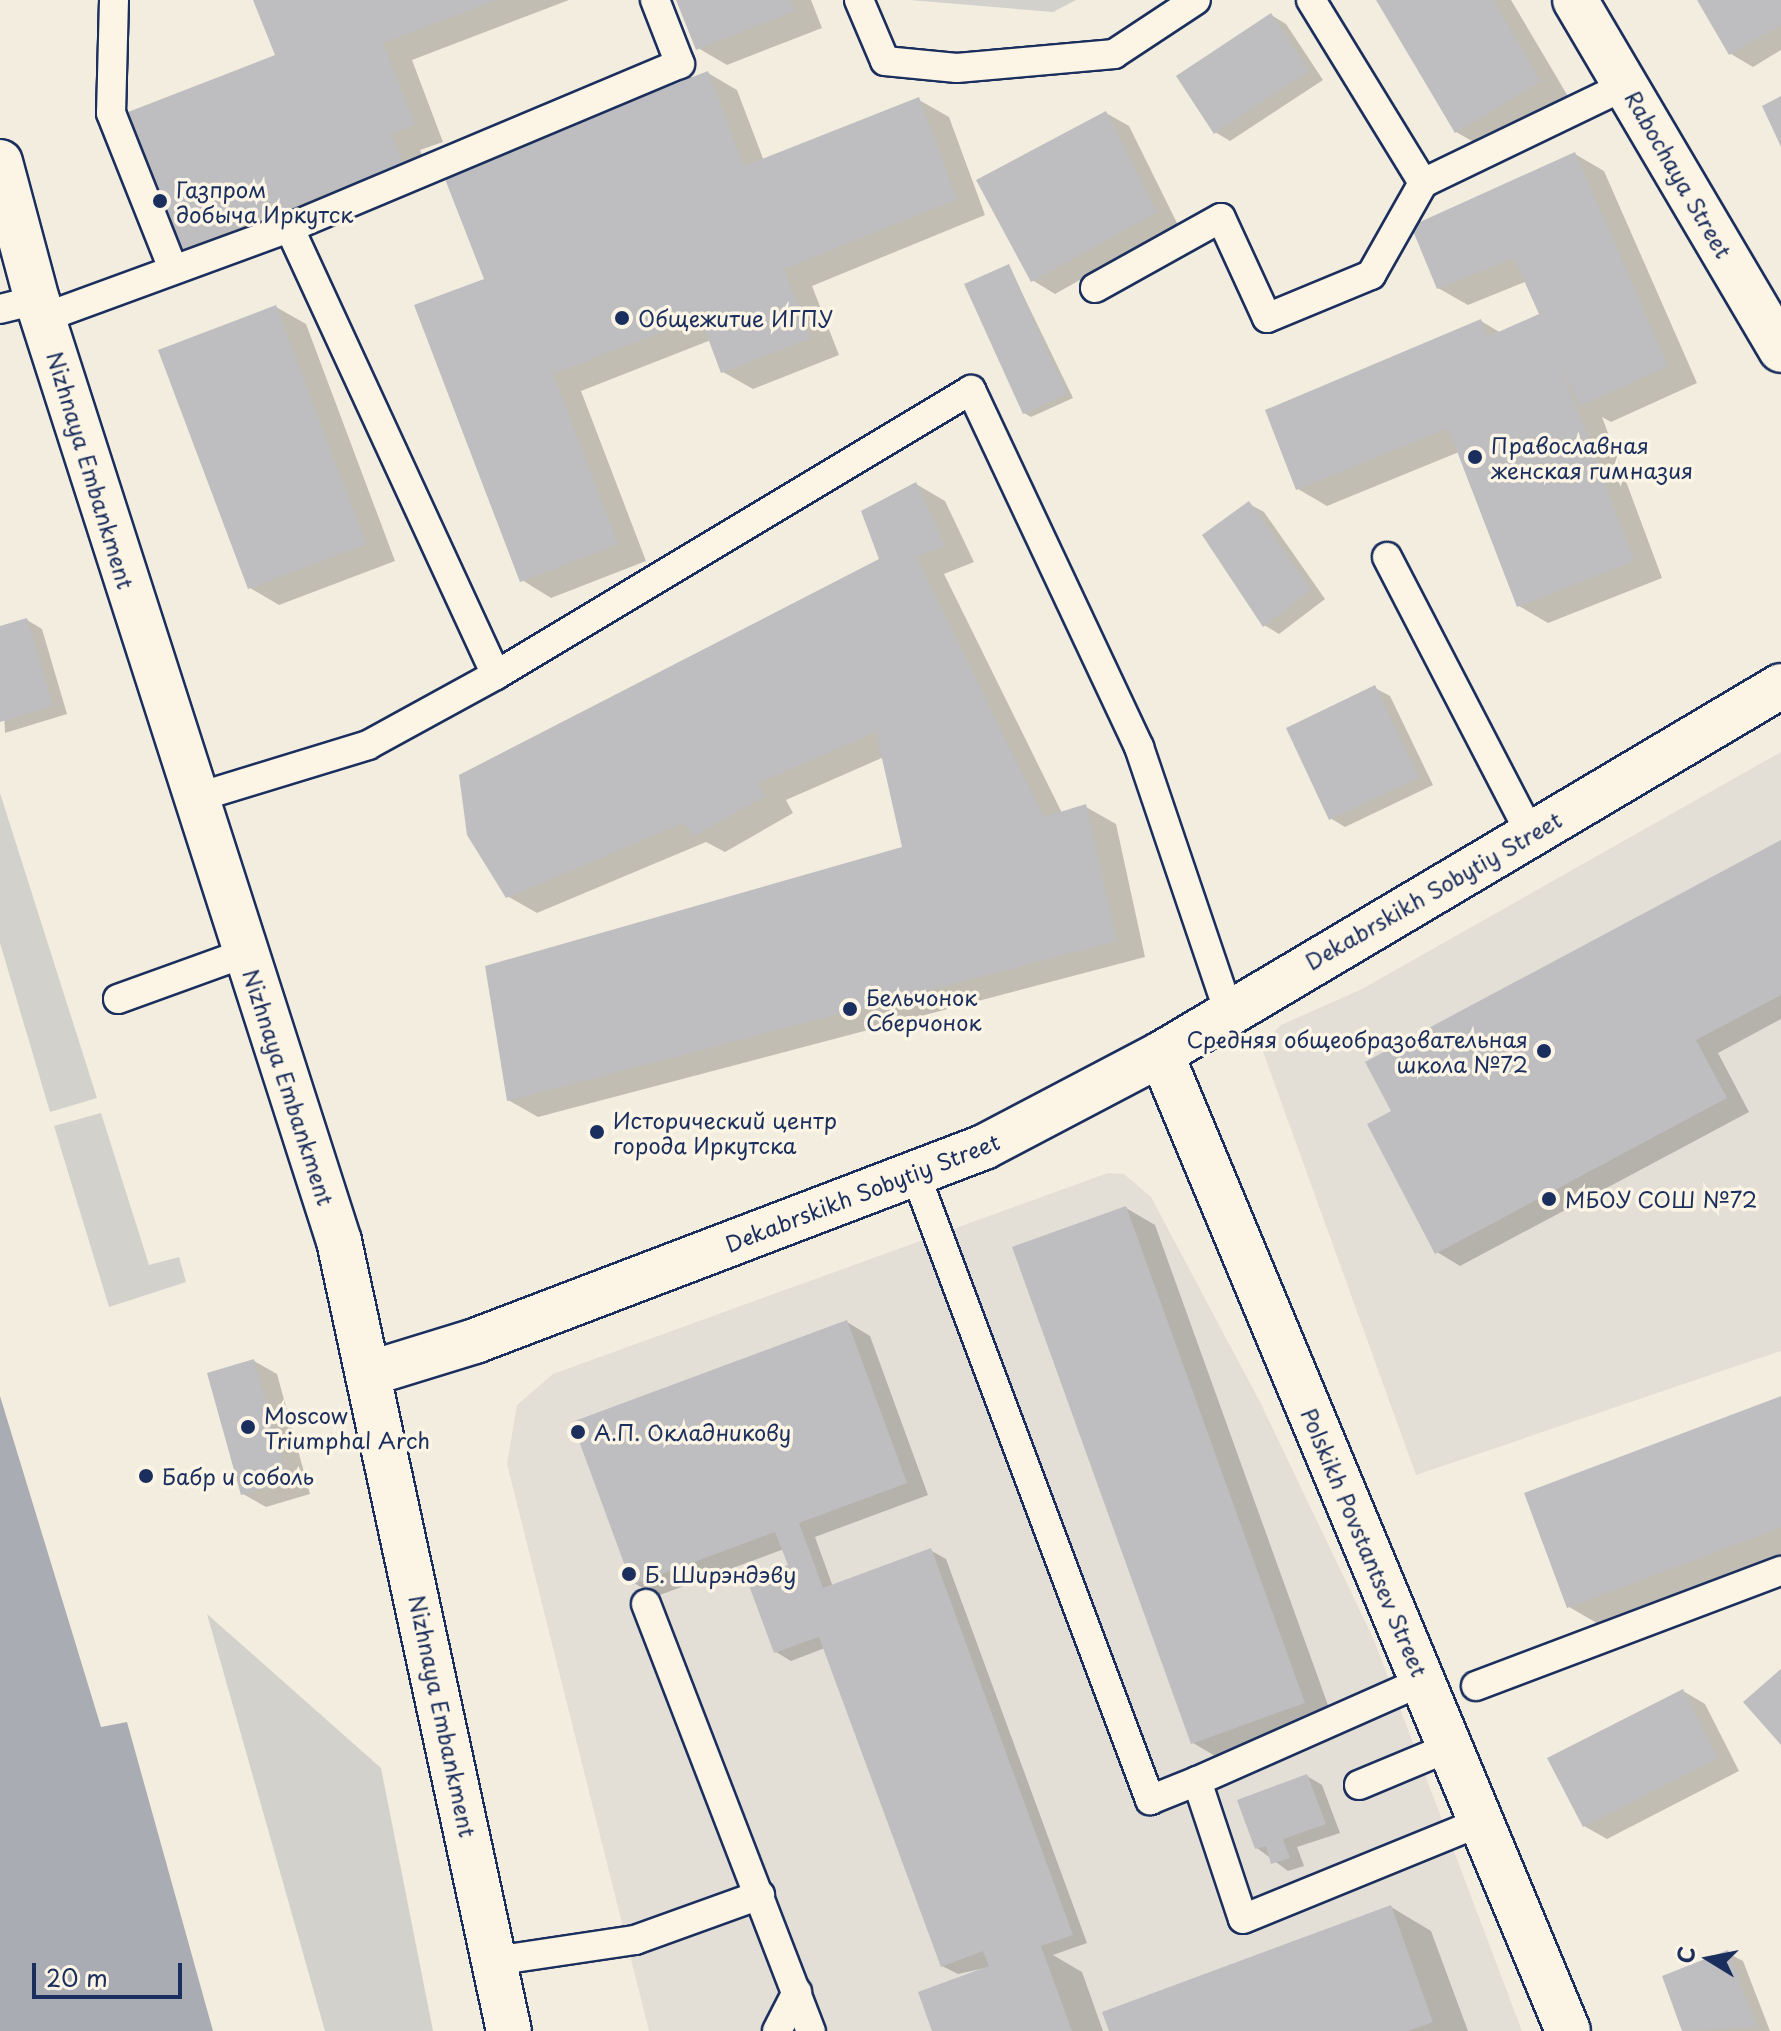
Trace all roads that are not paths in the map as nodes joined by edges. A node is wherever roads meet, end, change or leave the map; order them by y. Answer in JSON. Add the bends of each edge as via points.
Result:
{"nodes":[{"id":1,"x":114,"y":0,"type":"edge"},
{"id":2,"x":655,"y":0,"type":"edge"},
{"id":3,"x":859,"y":0,"type":"edge"},
{"id":4,"x":1196,"y":0,"type":"edge"},
{"id":5,"x":1311,"y":0,"type":"edge"},
{"id":6,"x":1575,"y":0,"type":"edge"},
{"id":7,"x":1627,"y":85,"type":"junction"},
{"id":8,"x":0,"y":162,"type":"edge"},
{"id":9,"x":1423,"y":183,"type":"junction"},
{"id":10,"x":289,"y":228,"type":"junction"},
{"id":11,"x":173,"y":269,"type":"junction"},
{"id":12,"x":1095,"y":288,"type":"dead end"},
{"id":13,"x":27,"y":309,"type":"edge"},
{"id":14,"x":1781,"y":350,"type":"edge"},
{"id":15,"x":1387,"y":557,"type":"dead end"},
{"id":16,"x":496,"y":675,"type":"junction"},
{"id":17,"x":1781,"y":686,"type":"edge"},
{"id":18,"x":195,"y":798,"type":"junction"},
{"id":19,"x":1530,"y":833,"type":"junction"},
{"id":20,"x":245,"y":953,"type":"junction"},
{"id":21,"x":118,"y":999,"type":"dead end"},
{"id":22,"x":1228,"y":1010,"type":"junction"},
{"id":23,"x":1161,"y":1054,"type":"junction"},
{"id":24,"x":915,"y":1173,"type":"junction"},
{"id":25,"x":371,"y":1373,"type":"junction"},
{"id":26,"x":1781,"y":1571,"type":"edge"},
{"id":27,"x":646,"y":1604,"type":"dead end"},
{"id":28,"x":1423,"y":1681,"type":"junction"},
{"id":29,"x":1476,"y":1686,"type":"dead end"},
{"id":30,"x":1450,"y":1747,"type":"junction"},
{"id":31,"x":1197,"y":1781,"type":"junction"},
{"id":32,"x":1359,"y":1785,"type":"dead end"},
{"id":33,"x":1481,"y":1822,"type":"junction"},
{"id":34,"x":760,"y":1895,"type":"junction"},
{"id":35,"x":494,"y":1961,"type":"junction"},
{"id":36,"x":797,"y":1992,"type":"junction"},
{"id":37,"x":509,"y":2031,"type":"edge"},
{"id":38,"x":777,"y":2031,"type":"edge"},
{"id":39,"x":811,"y":2031,"type":"edge"},
{"id":40,"x":1568,"y":2031,"type":"edge"}],
"edges":[{"from":1,"to":11,"type":"lane","via":[[111,113]]},
{"from":2,"to":10,"type":"lane","via":[[680,64]]},
{"from":3,"to":4,"type":"lane","via":[[885,61],[957,68],[1114,54]]},
{"from":5,"to":9,"type":"lane"},
{"from":6,"to":7,"type":"street","name":"Rabochaya Street"},
{"from":7,"to":9,"type":"lane"},
{"from":7,"to":14,"type":"street","name":"Rabochaya Street"},
{"from":8,"to":13,"type":"street","name":"Nizhnaya Embankment"},
{"from":9,"to":12,"type":"lane","via":[[1371,275],[1267,318],[1221,218]]},
{"from":10,"to":11,"type":"lane"},
{"from":10,"to":16,"type":"lane"},
{"from":11,"to":13,"type":"lane"},
{"from":13,"to":18,"type":"street","name":"Nizhnaya Embankment"},
{"from":15,"to":19,"type":"lane"},
{"from":16,"to":18,"type":"lane","via":[[368,745]]},
{"from":16,"to":22,"type":"lane","via":[[971,390],[1139,747]]},
{"from":17,"to":19,"type":"street","name":"Dekabrskikh Sobytiy Street"},
{"from":18,"to":20,"type":"street","name":"Nizhnaya Embankment"},
{"from":19,"to":22,"type":"street","name":"Dekabrskikh Sobytiy Street"},
{"from":20,"to":21,"type":"lane"},
{"from":20,"to":25,"type":"street","name":"Nizhnaya Embankment","via":[[339,1241]]},
{"from":22,"to":23,"type":"street","name":"Dekabrskikh Sobytiy Street"},
{"from":23,"to":24,"type":"street","name":"Dekabrskikh Sobytiy Street","via":[[984,1147]]},
{"from":23,"to":28,"type":"street","name":"Polskikh Povstantsev Street"},
{"from":24,"to":25,"type":"street","name":"Dekabrskikh Sobytiy Street","via":[[475,1341]]},
{"from":24,"to":31,"type":"lane","via":[[1150,1800]]},
{"from":25,"to":35,"type":"street","name":"Nizhnaya Embankment"},
{"from":26,"to":29,"type":"lane"},
{"from":27,"to":34,"type":"lane"},
{"from":28,"to":30,"type":"street","name":"Polskikh Povstantsev Street"},
{"from":28,"to":31,"type":"lane"},
{"from":30,"to":32,"type":"lane"},
{"from":30,"to":33,"type":"street","name":"Polskikh Povstantsev Street"},
{"from":31,"to":33,"type":"lane","via":[[1243,1919]]},
{"from":33,"to":40,"type":"street","name":"Polskikh Povstantsev Street"},
{"from":34,"to":35,"type":"lane","via":[[635,1940]]},
{"from":34,"to":36,"type":"lane"},
{"from":35,"to":37,"type":"street","name":"Nizhnaya Embankment"},
{"from":36,"to":38,"type":"lane"},
{"from":36,"to":39,"type":"lane"}]}
